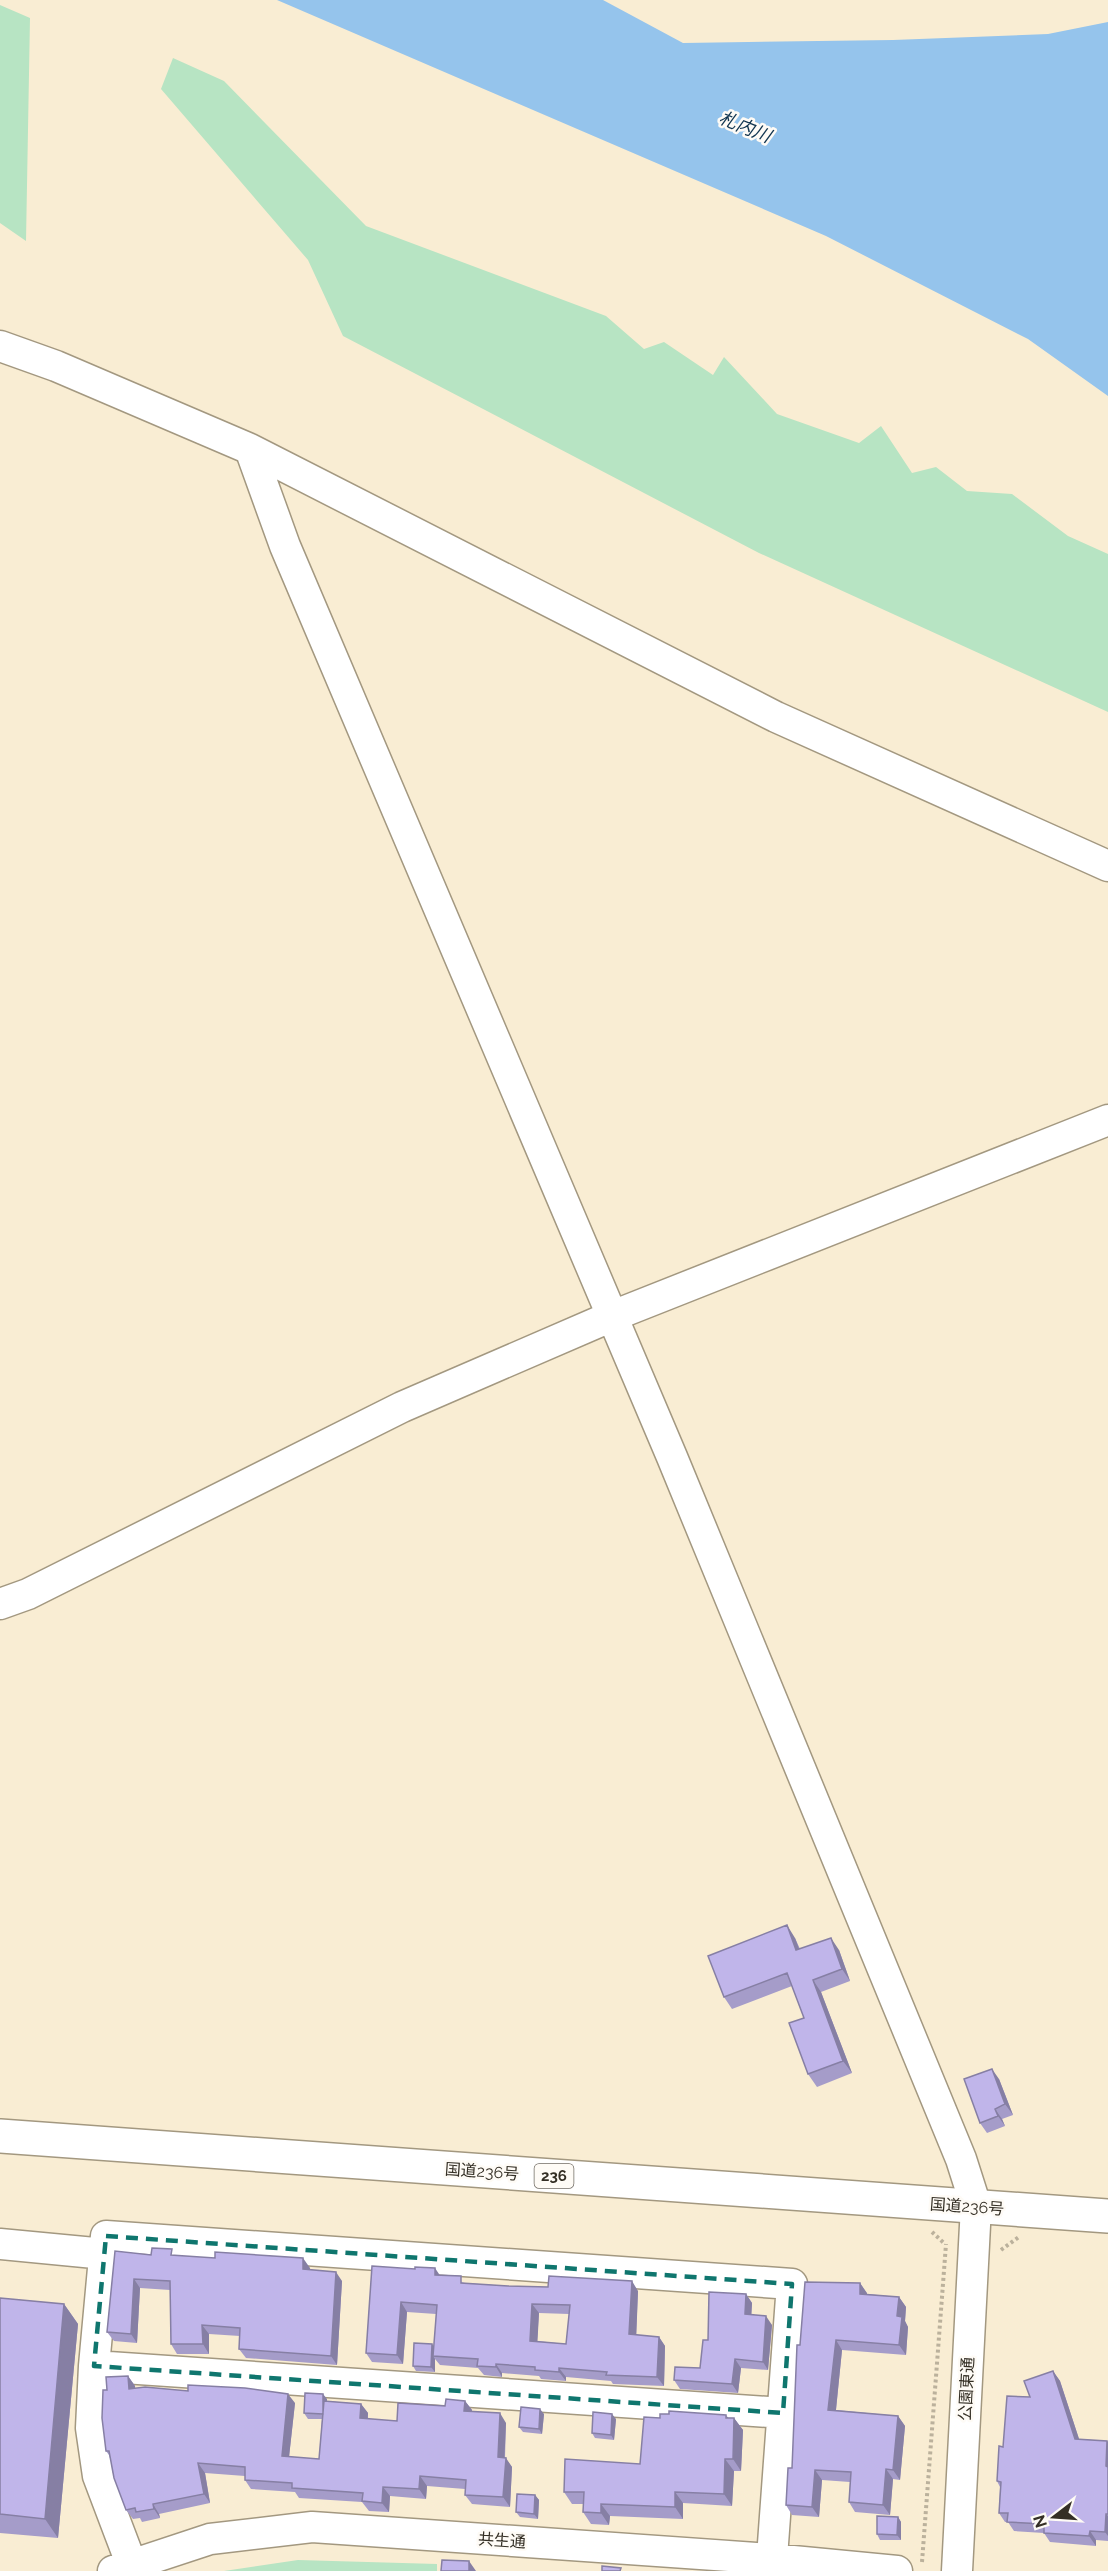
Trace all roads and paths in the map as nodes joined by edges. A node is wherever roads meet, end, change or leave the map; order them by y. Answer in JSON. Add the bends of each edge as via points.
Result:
{"nodes":[{"id":1,"x":0,"y":346,"type":"edge"},
{"id":2,"x":250,"y":449,"type":"junction"},
{"id":3,"x":1108,"y":867,"type":"edge"},
{"id":4,"x":1108,"y":1120,"type":"edge"},
{"id":5,"x":610,"y":1317,"type":"junction"},
{"id":6,"x":0,"y":1604,"type":"edge"},
{"id":7,"x":0,"y":2136,"type":"edge"},
{"id":8,"x":976,"y":2206,"type":"junction"},
{"id":9,"x":1108,"y":2216,"type":"edge"},
{"id":10,"x":0,"y":2244,"type":"edge"},
{"id":11,"x":973,"y":2245,"type":"junction"},
{"id":12,"x":105,"y":2254,"type":"junction"},
{"id":13,"x":94,"y":2366,"type":"junction"},
{"id":14,"x":783,"y":2414,"type":"junction"},
{"id":15,"x":772,"y":2565,"type":"edge"},
{"id":16,"x":126,"y":2568,"type":"edge"},
{"id":17,"x":897,"y":2571,"type":"edge"},
{"id":18,"x":921,"y":2571,"type":"edge"},
{"id":19,"x":957,"y":2571,"type":"edge"}],
"edges":[{"from":1,"to":2,"type":"street"},
{"from":2,"to":3,"type":"street","via":[[776,717]]},
{"from":2,"to":5,"type":"street","via":[[285,546]]},
{"from":4,"to":5,"type":"street"},
{"from":5,"to":6,"type":"street","via":[[402,1407],[28,1594]]},
{"from":5,"to":8,"type":"street","via":[[672,1457],[943,2115]]},
{"from":7,"to":8,"type":"highway","name":"国道236号","number":"236"},
{"from":8,"to":9,"type":"highway","name":"国道236号","number":"236"},
{"from":8,"to":11,"type":"street","name":"公園東通"},
{"from":10,"to":12,"type":"street"},
{"from":11,"to":18,"type":"path","via":[[945,2244]]},
{"from":11,"to":19,"type":"street","name":"公園東通"},
{"from":12,"to":13,"type":"street"},
{"from":12,"to":14,"type":"street","via":[[106,2236],[792,2284]]},
{"from":13,"to":14,"type":"street"},
{"from":13,"to":16,"type":"street","via":[[91,2428],[98,2476]]},
{"from":14,"to":15,"type":"street"},
{"from":15,"to":16,"type":"street","name":"共生通","via":[[312,2527],[210,2539]]},
{"from":15,"to":17,"type":"street","name":"共生通"}]}
